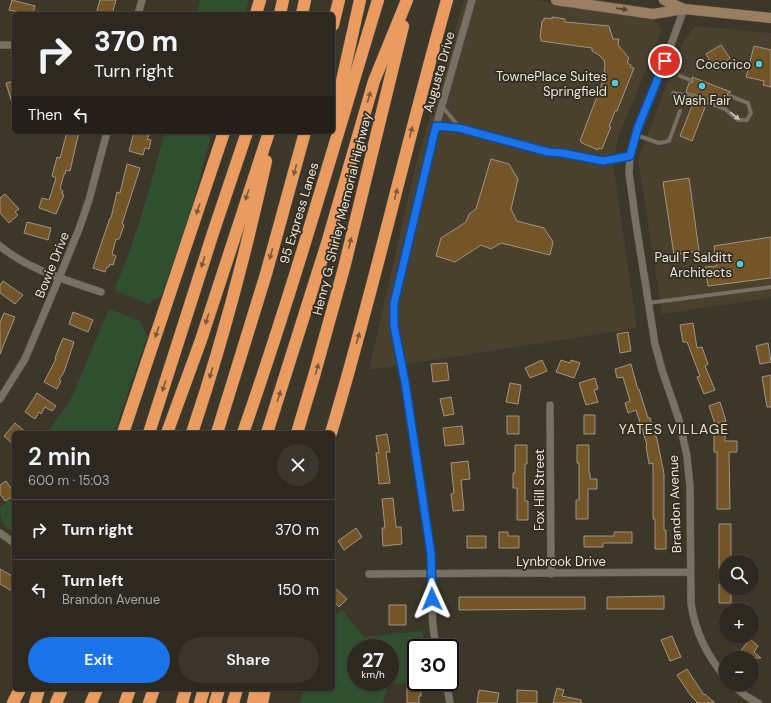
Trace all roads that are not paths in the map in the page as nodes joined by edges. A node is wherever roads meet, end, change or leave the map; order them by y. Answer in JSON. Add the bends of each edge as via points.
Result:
{"nodes":[{"id":1,"x":142,"y":0,"type":"edge"},
{"id":2,"x":260,"y":0,"type":"edge"},
{"id":3,"x":283,"y":0,"type":"edge"},
{"id":4,"x":305,"y":0,"type":"edge"},
{"id":5,"x":360,"y":0,"type":"edge"},
{"id":6,"x":378,"y":0,"type":"edge"},
{"id":7,"x":408,"y":0,"type":"edge"},
{"id":8,"x":447,"y":0,"type":"edge"},
{"id":9,"x":472,"y":0,"type":"edge"},
{"id":10,"x":556,"y":0,"type":"edge"},
{"id":11,"x":664,"y":0,"type":"edge"},
{"id":12,"x":338,"y":3,"type":"edge"},
{"id":13,"x":685,"y":4,"type":"edge"},
{"id":14,"x":139,"y":12,"type":"edge"},
{"id":15,"x":257,"y":12,"type":"edge"},
{"id":16,"x":280,"y":12,"type":"edge"},
{"id":17,"x":302,"y":12,"type":"edge"},
{"id":18,"x":335,"y":16,"type":"edge"},
{"id":19,"x":771,"y":18,"type":"edge"},
{"id":20,"x":0,"y":45,"type":"edge"},
{"id":21,"x":10,"y":45,"type":"dead end"},
{"id":22,"x":680,"y":76,"type":"dead end"},
{"id":23,"x":690,"y":80,"type":"dead end"},
{"id":24,"x":673,"y":93,"type":"dead end"},
{"id":25,"x":730,"y":96,"type":"dead end"},
{"id":26,"x":442,"y":106,"type":"junction"},
{"id":27,"x":680,"y":111,"type":"dead end"},
{"id":28,"x":335,"y":112,"type":"edge"},
{"id":29,"x":436,"y":126,"type":"junction"},
{"id":30,"x":459,"y":128,"type":"junction"},
{"id":31,"x":106,"y":134,"type":"edge"},
{"id":32,"x":223,"y":134,"type":"edge"},
{"id":33,"x":246,"y":134,"type":"edge"},
{"id":34,"x":268,"y":134,"type":"edge"},
{"id":35,"x":272,"y":134,"type":"edge"},
{"id":36,"x":304,"y":134,"type":"edge"},
{"id":37,"x":330,"y":134,"type":"edge"},
{"id":38,"x":636,"y":136,"type":"junction"},
{"id":39,"x":630,"y":156,"type":"junction"},
{"id":40,"x":306,"y":240,"type":"junction"},
{"id":41,"x":0,"y":246,"type":"edge"},
{"id":42,"x":60,"y":278,"type":"junction"},
{"id":43,"x":771,"y":287,"type":"edge"},
{"id":44,"x":101,"y":292,"type":"dead end"},
{"id":45,"x":648,"y":303,"type":"junction"},
{"id":46,"x":0,"y":399,"type":"edge"},
{"id":47,"x":550,"y":405,"type":"dead end"},
{"id":48,"x":124,"y":431,"type":"edge"},
{"id":49,"x":150,"y":431,"type":"edge"},
{"id":50,"x":168,"y":431,"type":"edge"},
{"id":51,"x":193,"y":431,"type":"edge"},
{"id":52,"x":218,"y":431,"type":"edge"},
{"id":53,"x":244,"y":431,"type":"edge"},
{"id":54,"x":268,"y":431,"type":"edge"},
{"id":55,"x":298,"y":431,"type":"edge"},
{"id":56,"x":332,"y":431,"type":"edge"},
{"id":57,"x":0,"y":533,"type":"edge"},
{"id":58,"x":12,"y":542,"type":"edge"},
{"id":59,"x":691,"y":572,"type":"junction"},
{"id":60,"x":369,"y":574,"type":"dead end"},
{"id":61,"x":431,"y":574,"type":"junction"},
{"id":62,"x":551,"y":574,"type":"junction"},
{"id":63,"x":435,"y":639,"type":"edge"},
{"id":64,"x":719,"y":669,"type":"edge"},
{"id":65,"x":19,"y":691,"type":"edge"},
{"id":66,"x":38,"y":691,"type":"edge"},
{"id":67,"x":61,"y":691,"type":"edge"},
{"id":68,"x":95,"y":691,"type":"edge"},
{"id":69,"x":129,"y":691,"type":"edge"},
{"id":70,"x":153,"y":691,"type":"edge"},
{"id":71,"x":185,"y":691,"type":"edge"},
{"id":72,"x":203,"y":691,"type":"edge"},
{"id":73,"x":218,"y":691,"type":"edge"},
{"id":74,"x":236,"y":691,"type":"edge"},
{"id":75,"x":256,"y":691,"type":"edge"},
{"id":76,"x":265,"y":691,"type":"edge"},
{"id":77,"x":448,"y":691,"type":"edge"},
{"id":78,"x":740,"y":691,"type":"edge"},
{"id":79,"x":14,"y":703,"type":"edge"},
{"id":80,"x":34,"y":703,"type":"edge"},
{"id":81,"x":56,"y":703,"type":"edge"},
{"id":82,"x":91,"y":703,"type":"edge"},
{"id":83,"x":125,"y":703,"type":"edge"},
{"id":84,"x":149,"y":703,"type":"edge"},
{"id":85,"x":182,"y":703,"type":"edge"},
{"id":86,"x":200,"y":703,"type":"edge"},
{"id":87,"x":215,"y":703,"type":"edge"},
{"id":88,"x":233,"y":703,"type":"edge"},
{"id":89,"x":253,"y":703,"type":"edge"},
{"id":90,"x":262,"y":703,"type":"edge"},
{"id":91,"x":450,"y":703,"type":"edge"},
{"id":92,"x":758,"y":703,"type":"edge"}],
"edges":[{"from":1,"to":14,"type":"street"},
{"from":2,"to":15,"type":"highway"},
{"from":3,"to":16,"type":"highway"},
{"from":4,"to":17,"type":"highway"},
{"from":5,"to":28,"type":"highway"},
{"from":6,"to":40,"type":"highway","name":"95 Express Lanes"},
{"from":54,"to":7,"type":"highway","one_way":true,"via":[[328,240],[374,81]]},
{"from":55,"to":7,"type":"highway","name":"Henry G. Shirley Memorial Highway","one_way":true,"via":[[344,268]]},
{"from":56,"to":8,"type":"highway","one_way":true,"via":[[368,305]]},
{"from":9,"to":26,"type":"street","name":"Augusta Drive"},
{"from":10,"to":13,"type":"main road","one_way":true,"via":[[653,14]]},
{"from":11,"to":13,"type":"main road"},
{"from":12,"to":18,"type":"highway"},
{"from":13,"to":19,"type":"main road"},
{"from":13,"to":38,"type":"street","name":"Brandon Avenue"},
{"from":20,"to":21,"type":"street"},
{"from":22,"to":23,"type":"lane"},
{"from":24,"to":25,"type":"lane","one_way":true,"via":[[693,97],[725,109],[738,120],[747,120],[751,113],[747,102]]},
{"from":26,"to":29,"type":"street","name":"Augusta Drive"},
{"from":26,"to":30,"type":"lane"},
{"from":27,"to":38,"type":"lane","via":[[669,141],[659,143]]},
{"from":29,"to":30,"type":"lane"},
{"from":29,"to":61,"type":"street","name":"Augusta Drive","via":[[394,303],[394,326],[431,554]]},
{"from":30,"to":39,"type":"lane","via":[[548,152],[603,161]]},
{"from":31,"to":42,"type":"street","name":"Bowie Drive","via":[[89,200]]},
{"from":32,"to":48,"type":"highway","one_way":true},
{"from":33,"to":49,"type":"highway","one_way":true},
{"from":34,"to":50,"type":"highway","one_way":true,"via":[[201,340]]},
{"from":35,"to":51,"type":"highway","one_way":true,"via":[[249,235]]},
{"from":36,"to":52,"type":"highway","one_way":true},
{"from":37,"to":40,"type":"highway"},
{"from":38,"to":39,"type":"street","name":"Brandon Avenue"},
{"from":39,"to":45,"type":"street","name":"Brandon Avenue","via":[[631,189]]},
{"from":40,"to":53,"type":"highway","name":"95 Express Lanes"},
{"from":41,"to":42,"type":"street","via":[[28,264]]},
{"from":42,"to":44,"type":"street"},
{"from":42,"to":46,"type":"street","name":"Bowie Drive","via":[[25,359]]},
{"from":43,"to":45,"type":"lane"},
{"from":45,"to":59,"type":"street","name":"Brandon Avenue","via":[[655,344],[680,420],[687,456]]},
{"from":47,"to":62,"type":"street","name":"Fox Hill Street"},
{"from":57,"to":58,"type":"street"},
{"from":59,"to":62,"type":"street","name":"Lynbrook Drive"},
{"from":59,"to":64,"type":"street","name":"Brandon Avenue","via":[[692,608],[698,633],[709,656]]},
{"from":60,"to":61,"type":"street","name":"Lynbrook Drive"},
{"from":61,"to":62,"type":"street","name":"Lynbrook Drive"},
{"from":61,"to":63,"type":"street","name":"Augusta Drive"},
{"from":65,"to":79,"type":"highway"},
{"from":66,"to":80,"type":"highway"},
{"from":67,"to":81,"type":"highway"},
{"from":68,"to":82,"type":"highway"},
{"from":69,"to":83,"type":"highway"},
{"from":70,"to":84,"type":"highway"},
{"from":71,"to":85,"type":"highway"},
{"from":72,"to":86,"type":"highway"},
{"from":73,"to":87,"type":"highway"},
{"from":74,"to":88,"type":"highway"},
{"from":75,"to":89,"type":"highway"},
{"from":76,"to":90,"type":"highway"},
{"from":77,"to":91,"type":"street"},
{"from":78,"to":92,"type":"street"}]}
